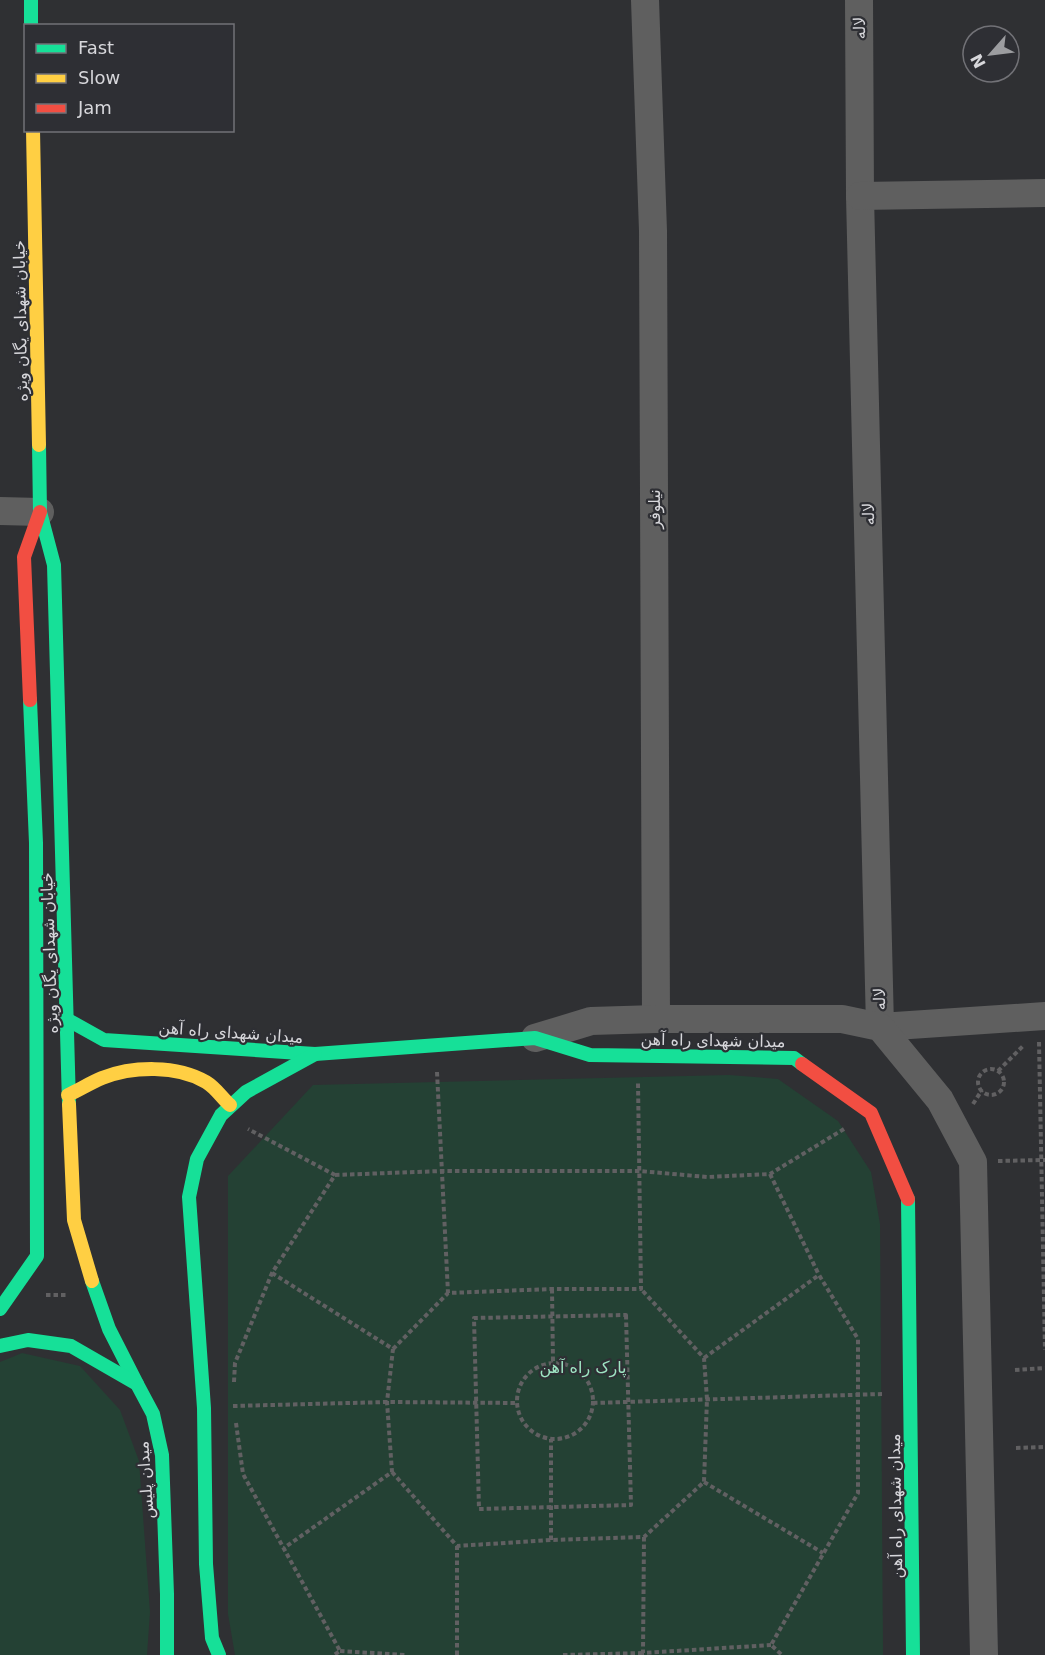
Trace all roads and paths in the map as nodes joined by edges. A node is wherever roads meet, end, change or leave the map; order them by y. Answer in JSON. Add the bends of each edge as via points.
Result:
{"nodes":[{"id":1,"x":31,"y":0,"type":"edge"},
{"id":2,"x":645,"y":0,"type":"edge"},
{"id":3,"x":859,"y":0,"type":"edge"},
{"id":4,"x":31,"y":24,"type":"edge"},
{"id":5,"x":33,"y":132,"type":"edge"},
{"id":6,"x":1045,"y":193,"type":"edge"},
{"id":7,"x":861,"y":196,"type":"junction"},
{"id":8,"x":0,"y":511,"type":"edge"},
{"id":9,"x":40,"y":512,"type":"junction"},
{"id":10,"x":1045,"y":1016,"type":"edge"},
{"id":11,"x":656,"y":1019,"type":"junction"},
{"id":12,"x":68,"y":1020,"type":"junction"},
{"id":13,"x":880,"y":1027,"type":"junction"},
{"id":14,"x":535,"y":1038,"type":"junction"},
{"id":15,"x":436,"y":1045,"type":"junction"},
{"id":16,"x":315,"y":1054,"type":"junction"},
{"id":17,"x":637,"y":1055,"type":"junction"},
{"id":18,"x":998,"y":1071,"type":"junction"},
{"id":19,"x":69,"y":1095,"type":"junction"},
{"id":20,"x":225,"y":1110,"type":"junction"},
{"id":21,"x":871,"y":1113,"type":"junction"},
{"id":22,"x":1043,"y":1160,"type":"edge"},
{"id":23,"x":973,"y":1162,"type":"junction"},
{"id":24,"x":442,"y":1171,"type":"junction"},
{"id":25,"x":640,"y":1171,"type":"junction"},
{"id":26,"x":770,"y":1174,"type":"junction"},
{"id":27,"x":335,"y":1175,"type":"junction"},
{"id":28,"x":272,"y":1273,"type":"junction"},
{"id":29,"x":819,"y":1275,"type":"junction"},
{"id":30,"x":552,"y":1289,"type":"junction"},
{"id":31,"x":640,"y":1289,"type":"junction"},
{"id":32,"x":448,"y":1293,"type":"junction"},
{"id":33,"x":10,"y":1295,"type":"junction"},
{"id":34,"x":96,"y":1295,"type":"junction"},
{"id":35,"x":0,"y":1309,"type":"edge"},
{"id":36,"x":552,"y":1317,"type":"junction"},
{"id":37,"x":0,"y":1346,"type":"edge"},
{"id":38,"x":393,"y":1348,"type":"junction"},
{"id":39,"x":1045,"y":1350,"type":"edge"},
{"id":40,"x":704,"y":1358,"type":"junction"},
{"id":41,"x":553,"y":1363,"type":"junction"},
{"id":42,"x":1045,"y":1368,"type":"edge"},
{"id":43,"x":1015,"y":1370,"type":"dead end"},
{"id":44,"x":136,"y":1384,"type":"junction"},
{"id":45,"x":234,"y":1384,"type":"dead end"},
{"id":46,"x":910,"y":1393,"type":"junction"},
{"id":47,"x":234,"y":1395,"type":"dead end"},
{"id":48,"x":858,"y":1395,"type":"junction"},
{"id":49,"x":707,"y":1399,"type":"junction"},
{"id":50,"x":387,"y":1402,"type":"junction"},
{"id":51,"x":629,"y":1402,"type":"junction"},
{"id":52,"x":477,"y":1403,"type":"junction"},
{"id":53,"x":517,"y":1403,"type":"junction"},
{"id":54,"x":593,"y":1403,"type":"junction"},
{"id":55,"x":234,"y":1406,"type":"junction"},
{"id":56,"x":204,"y":1408,"type":"junction"},
{"id":57,"x":551,"y":1439,"type":"junction"},
{"id":58,"x":1045,"y":1447,"type":"edge"},
{"id":59,"x":1016,"y":1448,"type":"dead end"},
{"id":60,"x":392,"y":1472,"type":"junction"},
{"id":61,"x":705,"y":1482,"type":"junction"},
{"id":62,"x":550,"y":1507,"type":"junction"},
{"id":63,"x":644,"y":1538,"type":"junction"},
{"id":64,"x":551,"y":1539,"type":"junction"},
{"id":65,"x":458,"y":1546,"type":"junction"},
{"id":66,"x":284,"y":1548,"type":"junction"},
{"id":67,"x":823,"y":1553,"type":"junction"},
{"id":68,"x":771,"y":1645,"type":"junction"},
{"id":69,"x":340,"y":1651,"type":"junction"},
{"id":70,"x":643,"y":1654,"type":"edge"},
{"id":71,"x":167,"y":1655,"type":"edge"},
{"id":72,"x":219,"y":1655,"type":"edge"},
{"id":73,"x":334,"y":1655,"type":"edge"},
{"id":74,"x":405,"y":1655,"type":"edge"},
{"id":75,"x":457,"y":1655,"type":"edge"},
{"id":76,"x":563,"y":1655,"type":"edge"},
{"id":77,"x":782,"y":1655,"type":"edge"},
{"id":78,"x":913,"y":1655,"type":"edge"},
{"id":79,"x":984,"y":1655,"type":"edge"}],
"edges":[{"from":1,"to":4,"type":"main road"},
{"from":2,"to":11,"type":"street","name":"نیلوفر","via":[[653,231]]},
{"from":3,"to":7,"type":"street","name":"لاله"},
{"from":5,"to":9,"type":"main road","name":"خیابان شهدای یگان ویژه"},
{"from":6,"to":7,"type":"street"},
{"from":7,"to":13,"type":"street","name":"لاله"},
{"from":8,"to":9,"type":"street"},
{"from":9,"to":12,"type":"main road","name":"خیابان شهدای یگان ویژه","via":[[54,565]]},
{"from":9,"to":33,"type":"main road","name":"خیابان شهدای یگان ویژه","via":[[24,557],[36,843],[37,1256]]},
{"from":10,"to":13,"type":"street"},
{"from":11,"to":13,"type":"street","via":[[842,1019]]},
{"from":11,"to":14,"type":"street","via":[[591,1021]]},
{"from":12,"to":16,"type":"main road","name":"میدان شهدای راه آهن","via":[[104,1040]]},
{"from":12,"to":19,"type":"main road","name":"خیابان شهدای یگان ویژه"},
{"from":13,"to":23,"type":"street","via":[[940,1100]]},
{"from":14,"to":15,"type":"main road","name":"میدان شهدای راه آهن"},
{"from":14,"to":17,"type":"main road","name":"میدان شهدای راه آهن","via":[[590,1055]]},
{"from":15,"to":16,"type":"main road","name":"میدان شهدای راه آهن"},
{"from":15,"to":24,"type":"path"},
{"from":16,"to":20,"type":"main road","via":[[246,1092]]},
{"from":17,"to":21,"type":"main road","name":"میدان شهدای راه آهن","via":[[794,1058]]},
{"from":17,"to":25,"type":"path"},
{"from":18,"to":18,"type":"path","via":[[990,1069],[979,1078],[984,1093],[1000,1092],[1004,1077]]},
{"from":18,"to":22,"type":"path","via":[[1016,1051],[1039,1035]]},
{"from":19,"to":20,"type":"main road","via":[[102,1078],[136,1071],[185,1073],[208,1083]]},
{"from":19,"to":34,"type":"main road","name":"خیابان شهدای یگان ویژه","via":[[74,1220]]},
{"from":20,"to":27,"type":"path"},
{"from":20,"to":56,"type":"main road","via":[[197,1159],[189,1197]]},
{"from":21,"to":26,"type":"path"},
{"from":21,"to":46,"type":"main road","name":"میدان شهدای راه آهن","via":[[908,1199]]},
{"from":22,"to":23,"type":"path"},
{"from":22,"to":39,"type":"path"},
{"from":23,"to":79,"type":"street"},
{"from":24,"to":25,"type":"path"},
{"from":24,"to":27,"type":"path"},
{"from":24,"to":32,"type":"path"},
{"from":25,"to":26,"type":"path","via":[[707,1177]]},
{"from":25,"to":31,"type":"path"},
{"from":26,"to":29,"type":"path"},
{"from":27,"to":28,"type":"path"},
{"from":28,"to":38,"type":"path"},
{"from":28,"to":45,"type":"path","via":[[235,1363]]},
{"from":29,"to":40,"type":"path"},
{"from":29,"to":48,"type":"path","via":[[858,1339]]},
{"from":30,"to":31,"type":"path"},
{"from":30,"to":32,"type":"path"},
{"from":30,"to":36,"type":"path"},
{"from":31,"to":40,"type":"path"},
{"from":32,"to":38,"type":"path"},
{"from":33,"to":34,"type":"path"},
{"from":33,"to":35,"type":"main road","name":"خیابان شهدای یگان ویژه"},
{"from":34,"to":44,"type":"main road","name":"خیابان شهدای یگان ویژه"},
{"from":36,"to":41,"type":"path"},
{"from":36,"to":51,"type":"path","via":[[626,1315]]},
{"from":36,"to":52,"type":"path","via":[[474,1318]]},
{"from":37,"to":44,"type":"main road","via":[[28,1340],[71,1346]]},
{"from":38,"to":50,"type":"path"},
{"from":40,"to":49,"type":"path"},
{"from":41,"to":53,"type":"path","via":[[542,1364],[527,1374],[517,1390]]},
{"from":41,"to":54,"type":"path","via":[[561,1362],[578,1370],[590,1384]]},
{"from":42,"to":43,"type":"path"},
{"from":44,"to":71,"type":"main road","name":"میدان پلیس","via":[[153,1414],[162,1455]]},
{"from":46,"to":48,"type":"path"},
{"from":46,"to":78,"type":"main road","name":"میدان شهدای راه آهن"},
{"from":47,"to":55,"type":"path"},
{"from":48,"to":49,"type":"path"},
{"from":48,"to":67,"type":"path","via":[[858,1493]]},
{"from":49,"to":51,"type":"path"},
{"from":49,"to":61,"type":"path"},
{"from":50,"to":52,"type":"path"},
{"from":50,"to":55,"type":"path"},
{"from":50,"to":60,"type":"path"},
{"from":51,"to":54,"type":"path"},
{"from":51,"to":62,"type":"path","via":[[632,1505]]},
{"from":52,"to":53,"type":"path"},
{"from":52,"to":62,"type":"path","via":[[479,1509]]},
{"from":53,"to":57,"type":"path","via":[[525,1426],[539,1437]]},
{"from":54,"to":57,"type":"path","via":[[588,1421],[575,1434]]},
{"from":55,"to":56,"type":"path"},
{"from":55,"to":66,"type":"path","via":[[243,1474]]},
{"from":56,"to":72,"type":"main road","via":[[206,1564],[212,1638]]},
{"from":57,"to":62,"type":"path"},
{"from":58,"to":59,"type":"path"},
{"from":60,"to":65,"type":"path"},
{"from":60,"to":66,"type":"path"},
{"from":61,"to":63,"type":"path"},
{"from":61,"to":67,"type":"path"},
{"from":62,"to":64,"type":"path"},
{"from":63,"to":64,"type":"path"},
{"from":63,"to":70,"type":"path"},
{"from":64,"to":65,"type":"path"},
{"from":65,"to":75,"type":"path"},
{"from":66,"to":69,"type":"path"},
{"from":67,"to":68,"type":"path"},
{"from":68,"to":70,"type":"path"},
{"from":68,"to":77,"type":"path"},
{"from":69,"to":73,"type":"path"},
{"from":69,"to":74,"type":"path"},
{"from":70,"to":76,"type":"path"}]}
